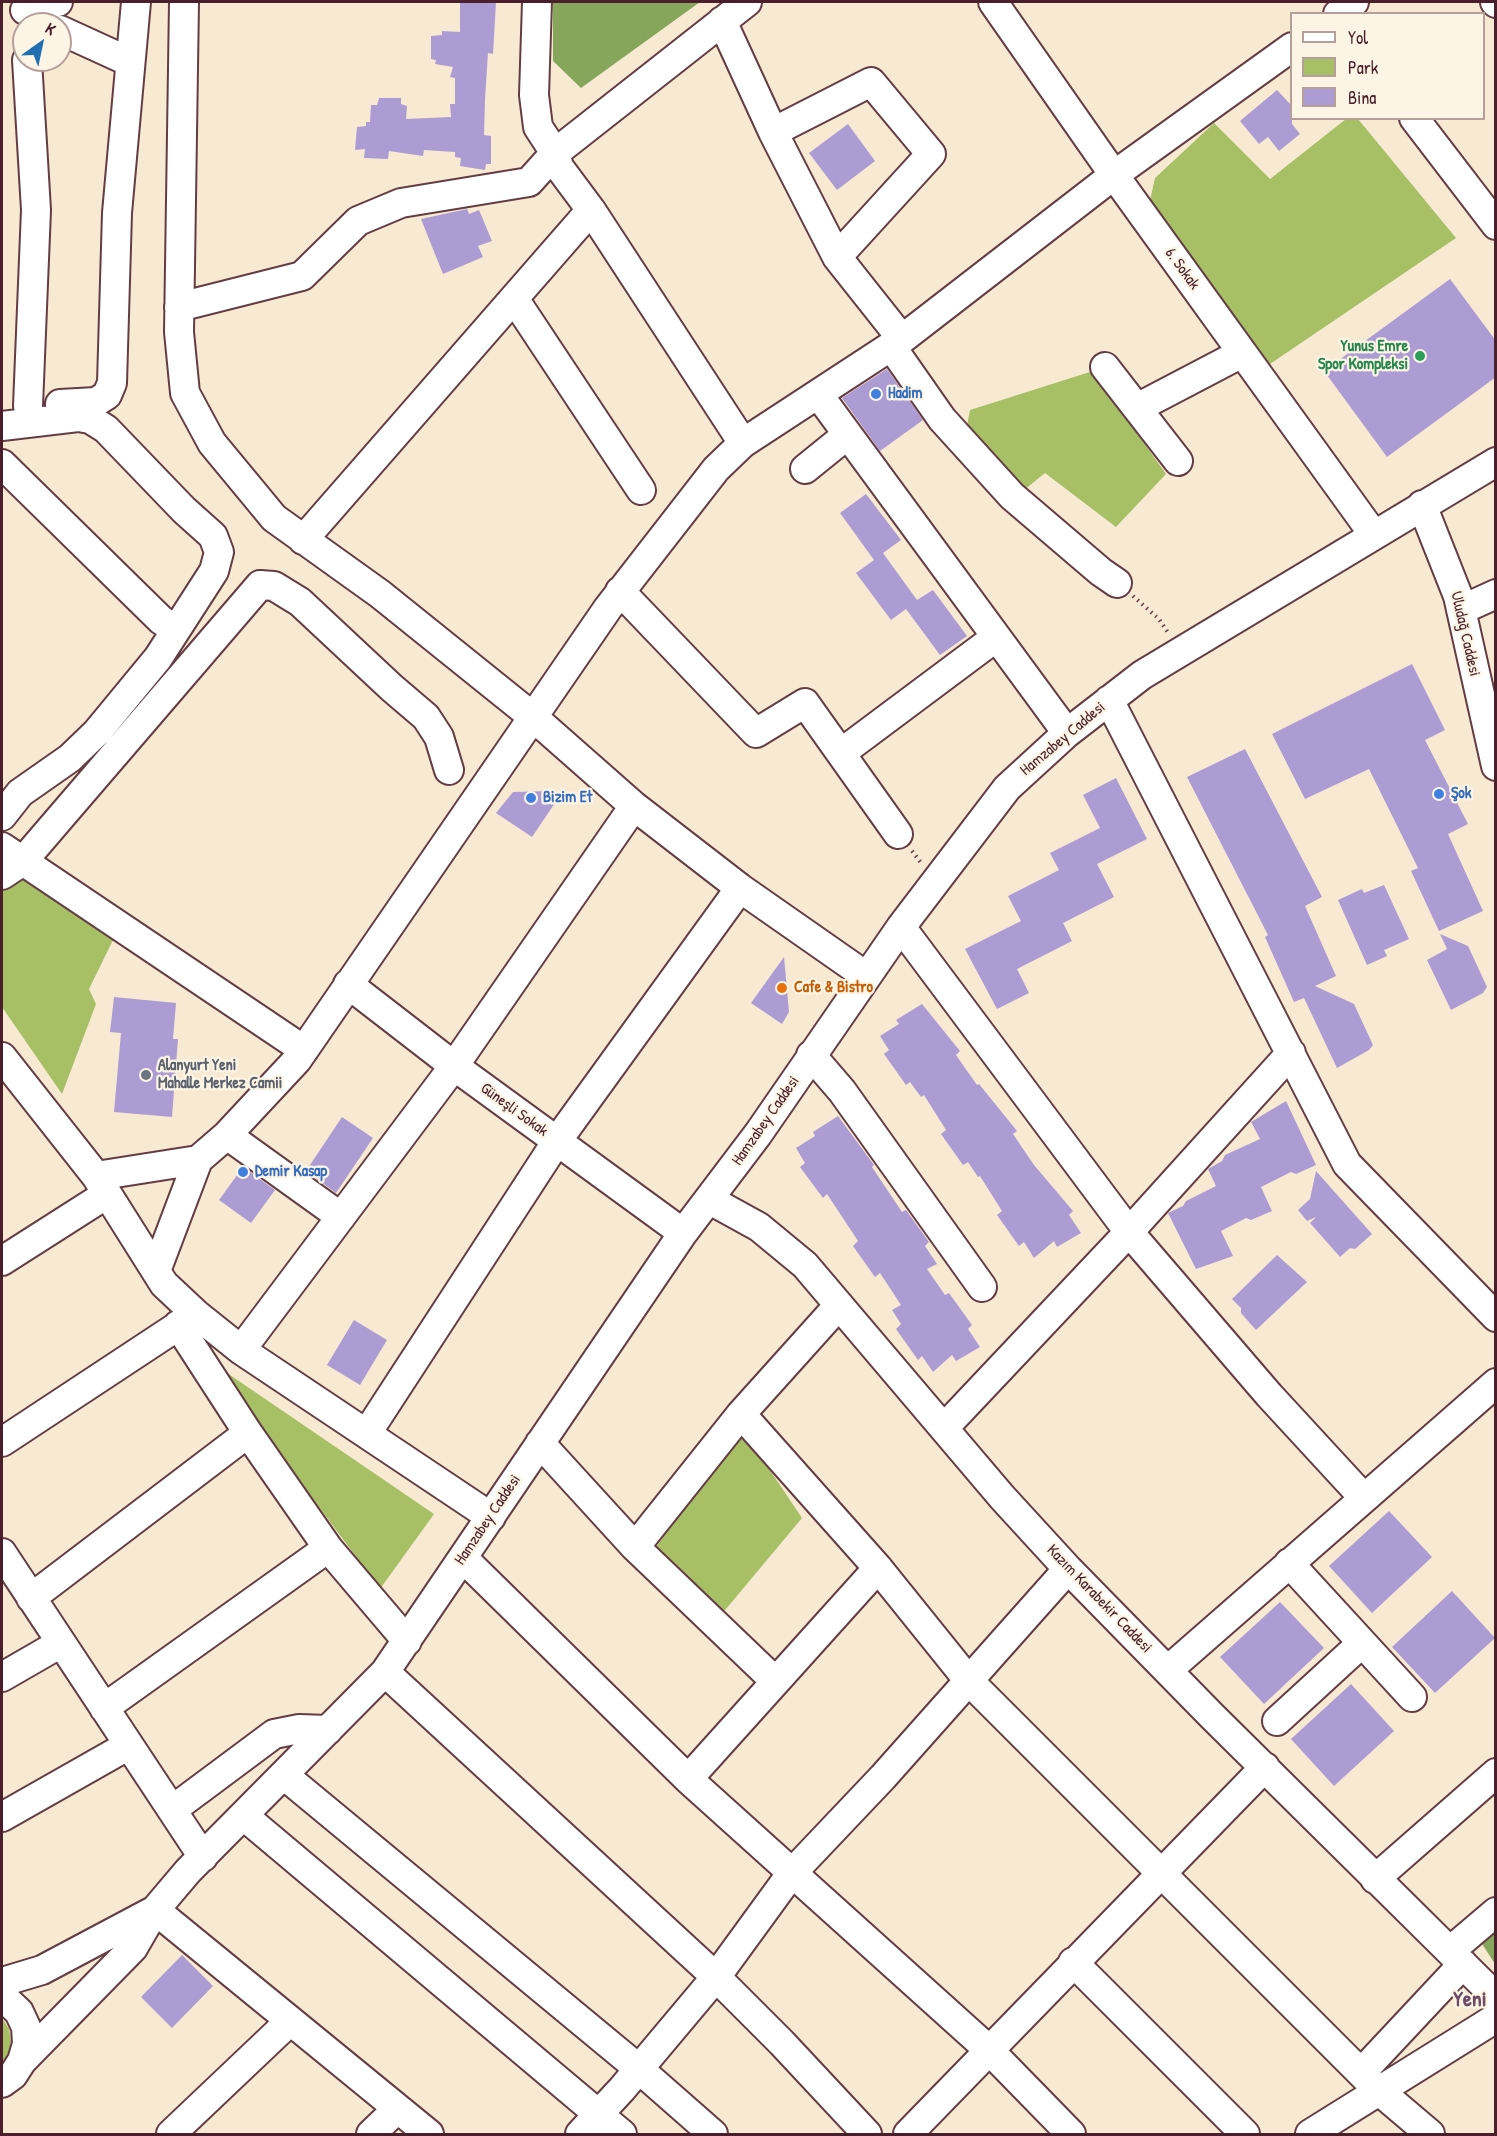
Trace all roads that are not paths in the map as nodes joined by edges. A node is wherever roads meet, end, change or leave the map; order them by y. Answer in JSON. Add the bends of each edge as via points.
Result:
{"nodes":[{"id":1,"x":58,"y":2,"type":"edge"},
{"id":2,"x":136,"y":2,"type":"edge"},
{"id":3,"x":184,"y":2,"type":"edge"},
{"id":4,"x":537,"y":2,"type":"edge"},
{"id":5,"x":747,"y":2,"type":"edge"},
{"id":6,"x":993,"y":2,"type":"edge"},
{"id":7,"x":1354,"y":2,"type":"edge"},
{"id":8,"x":36,"y":12,"type":"edge"},
{"id":9,"x":1341,"y":12,"type":"edge"},
{"id":10,"x":723,"y":21,"type":"junction"},
{"id":11,"x":72,"y":35,"type":"edge"},
{"id":12,"x":1290,"y":48,"type":"edge"},
{"id":13,"x":130,"y":62,"type":"junction"},
{"id":14,"x":28,"y":72,"type":"edge"},
{"id":15,"x":1416,"y":120,"type":"edge"},
{"id":16,"x":773,"y":132,"type":"junction"},
{"id":17,"x":555,"y":153,"type":"junction"},
{"id":18,"x":1114,"y":175,"type":"junction"},
{"id":19,"x":591,"y":210,"type":"junction"},
{"id":20,"x":1496,"y":225,"type":"edge"},
{"id":21,"x":837,"y":257,"type":"junction"},
{"id":22,"x":515,"y":300,"type":"junction"},
{"id":23,"x":179,"y":307,"type":"junction"},
{"id":24,"x":896,"y":343,"type":"junction"},
{"id":25,"x":1242,"y":353,"type":"junction"},
{"id":26,"x":1105,"y":367,"type":"dead end"},
{"id":27,"x":818,"y":394,"type":"junction"},
{"id":28,"x":15,"y":407,"type":"edge"},
{"id":29,"x":1137,"y":408,"type":"junction"},
{"id":30,"x":2,"y":426,"type":"edge"},
{"id":31,"x":847,"y":435,"type":"junction"},
{"id":32,"x":743,"y":443,"type":"junction"},
{"id":33,"x":1178,"y":461,"type":"dead end"},
{"id":34,"x":1496,"y":462,"type":"edge"},
{"id":35,"x":2,"y":464,"type":"edge"},
{"id":36,"x":805,"y":469,"type":"dead end"},
{"id":37,"x":641,"y":490,"type":"dead end"},
{"id":38,"x":1422,"y":505,"type":"junction"},
{"id":39,"x":1374,"y":535,"type":"junction"},
{"id":40,"x":303,"y":540,"type":"junction"},
{"id":41,"x":1117,"y":583,"type":"road end"},
{"id":42,"x":620,"y":591,"type":"junction"},
{"id":43,"x":1496,"y":594,"type":"edge"},
{"id":44,"x":1496,"y":614,"type":"edge"},
{"id":45,"x":1463,"y":620,"type":"junction"},
{"id":46,"x":176,"y":630,"type":"junction"},
{"id":47,"x":996,"y":638,"type":"junction"},
{"id":48,"x":1109,"y":700,"type":"junction"},
{"id":49,"x":533,"y":717,"type":"junction"},
{"id":50,"x":1491,"y":721,"type":"edge"},
{"id":51,"x":1066,"y":733,"type":"junction"},
{"id":52,"x":841,"y":753,"type":"junction"},
{"id":53,"x":1496,"y":766,"type":"edge"},
{"id":54,"x":449,"y":770,"type":"dead end"},
{"id":55,"x":634,"y":806,"type":"junction"},
{"id":56,"x":2,"y":816,"type":"edge"},
{"id":57,"x":898,"y":834,"type":"road end"},
{"id":58,"x":9,"y":861,"type":"edge"},
{"id":59,"x":740,"y":888,"type":"junction"},
{"id":60,"x":901,"y":927,"type":"junction"},
{"id":61,"x":866,"y":976,"type":"junction"},
{"id":62,"x":348,"y":984,"type":"junction"},
{"id":63,"x":304,"y":1050,"type":"junction"},
{"id":64,"x":1291,"y":1053,"type":"junction"},
{"id":65,"x":812,"y":1055,"type":"junction"},
{"id":66,"x":2,"y":1057,"type":"edge"},
{"id":67,"x":454,"y":1066,"type":"junction"},
{"id":68,"x":227,"y":1136,"type":"junction"},
{"id":69,"x":557,"y":1141,"type":"junction"},
{"id":70,"x":198,"y":1160,"type":"junction"},
{"id":71,"x":101,"y":1185,"type":"junction"},
{"id":72,"x":710,"y":1200,"type":"junction"},
{"id":73,"x":341,"y":1217,"type":"junction"},
{"id":74,"x":1129,"y":1232,"type":"junction"},
{"id":75,"x":683,"y":1233,"type":"junction"},
{"id":76,"x":2,"y":1261,"type":"edge"},
{"id":77,"x":156,"y":1271,"type":"junction"},
{"id":78,"x":982,"y":1287,"type":"dead end"},
{"id":79,"x":839,"y":1305,"type":"junction"},
{"id":80,"x":1496,"y":1317,"type":"edge"},
{"id":81,"x":187,"y":1320,"type":"junction"},
{"id":82,"x":241,"y":1350,"type":"junction"},
{"id":83,"x":1496,"y":1383,"type":"edge"},
{"id":84,"x":741,"y":1414,"type":"junction"},
{"id":85,"x":944,"y":1428,"type":"junction"},
{"id":86,"x":248,"y":1433,"type":"junction"},
{"id":87,"x":367,"y":1433,"type":"junction"},
{"id":88,"x":2,"y":1442,"type":"edge"},
{"id":89,"x":540,"y":1443,"type":"junction"},
{"id":90,"x":1363,"y":1497,"type":"junction"},
{"id":91,"x":491,"y":1517,"type":"junction"},
{"id":92,"x":635,"y":1547,"type":"junction"},
{"id":93,"x":328,"y":1548,"type":"junction"},
{"id":94,"x":2,"y":1553,"type":"edge"},
{"id":95,"x":463,"y":1558,"type":"junction"},
{"id":96,"x":1289,"y":1563,"type":"junction"},
{"id":97,"x":878,"y":1568,"type":"junction"},
{"id":98,"x":1068,"y":1569,"type":"junction"},
{"id":99,"x":31,"y":1599,"type":"junction"},
{"id":100,"x":407,"y":1641,"type":"junction"},
{"id":101,"x":61,"y":1643,"type":"junction"},
{"id":102,"x":1362,"y":1643,"type":"junction"},
{"id":103,"x":1168,"y":1670,"type":"junction"},
{"id":104,"x":385,"y":1672,"type":"junction"},
{"id":105,"x":2,"y":1677,"type":"edge"},
{"id":106,"x":775,"y":1681,"type":"junction"},
{"id":107,"x":969,"y":1681,"type":"junction"},
{"id":108,"x":1412,"y":1697,"type":"dead end"},
{"id":109,"x":104,"y":1708,"type":"junction"},
{"id":110,"x":1277,"y":1721,"type":"dead end"},
{"id":111,"x":328,"y":1730,"type":"junction"},
{"id":112,"x":129,"y":1745,"type":"junction"},
{"id":113,"x":1265,"y":1767,"type":"junction"},
{"id":114,"x":1496,"y":1773,"type":"edge"},
{"id":115,"x":285,"y":1776,"type":"junction"},
{"id":116,"x":688,"y":1779,"type":"junction"},
{"id":117,"x":172,"y":1810,"type":"junction"},
{"id":118,"x":244,"y":1816,"type":"junction"},
{"id":119,"x":2,"y":1817,"type":"edge"},
{"id":120,"x":203,"y":1857,"type":"junction"},
{"id":121,"x":1163,"y":1873,"type":"junction"},
{"id":122,"x":791,"y":1874,"type":"junction"},
{"id":123,"x":1375,"y":1879,"type":"junction"},
{"id":124,"x":155,"y":1910,"type":"junction"},
{"id":125,"x":1496,"y":1912,"type":"edge"},
{"id":126,"x":1456,"y":1957,"type":"junction"},
{"id":127,"x":1073,"y":1962,"type":"junction"},
{"id":128,"x":716,"y":1977,"type":"junction"},
{"id":129,"x":2,"y":1982,"type":"edge"},
{"id":130,"x":2,"y":1996,"type":"edge"},
{"id":131,"x":1496,"y":1997,"type":"edge"},
{"id":132,"x":1496,"y":2018,"type":"edge"},
{"id":133,"x":289,"y":2022,"type":"junction"},
{"id":134,"x":988,"y":2050,"type":"junction"},
{"id":135,"x":22,"y":2061,"type":"junction"},
{"id":136,"x":639,"y":2069,"type":"junction"},
{"id":137,"x":1369,"y":2081,"type":"junction"},
{"id":138,"x":2,"y":2083,"type":"edge"},
{"id":139,"x":397,"y":2109,"type":"junction"},
{"id":140,"x":590,"y":2125,"type":"edge"},
{"id":141,"x":171,"y":2134,"type":"edge"},
{"id":142,"x":371,"y":2134,"type":"edge"},
{"id":143,"x":429,"y":2134,"type":"edge"},
{"id":144,"x":622,"y":2134,"type":"edge"},
{"id":145,"x":713,"y":2134,"type":"edge"},
{"id":146,"x":867,"y":2134,"type":"edge"},
{"id":147,"x":908,"y":2134,"type":"edge"},
{"id":148,"x":1071,"y":2134,"type":"edge"},
{"id":149,"x":1245,"y":2134,"type":"edge"},
{"id":150,"x":1310,"y":2134,"type":"edge"},
{"id":151,"x":1430,"y":2134,"type":"edge"}],
"edges":[{"from":1,"to":8,"type":"street"},
{"from":2,"to":13,"type":"street"},
{"from":3,"to":23,"type":"street"},
{"from":4,"to":17,"type":"street","via":[[534,95],[538,127]]},
{"from":5,"to":10,"type":"street"},
{"from":6,"to":18,"type":"street","name":"6. Sokak"},
{"from":7,"to":9,"type":"street"},
{"from":10,"to":16,"type":"street"},
{"from":10,"to":17,"type":"street"},
{"from":11,"to":13,"type":"street"},
{"from":12,"to":18,"type":"street"},
{"from":13,"to":28,"type":"street","via":[[117,213],[111,389],[96,402]]},
{"from":14,"to":28,"type":"street","via":[[36,210]]},
{"from":15,"to":20,"type":"street"},
{"from":16,"to":21,"type":"street"},
{"from":16,"to":21,"type":"street","via":[[871,82],[931,154]]},
{"from":17,"to":19,"type":"street","via":[[559,167]]},
{"from":17,"to":23,"type":"street","via":[[529,182],[401,203],[358,221],[302,276]]},
{"from":18,"to":24,"type":"street"},
{"from":18,"to":25,"type":"street","name":"6. Sokak"},
{"from":19,"to":22,"type":"street"},
{"from":19,"to":32,"type":"street"},
{"from":21,"to":24,"type":"street"},
{"from":22,"to":37,"type":"street"},
{"from":22,"to":40,"type":"street"},
{"from":23,"to":40,"type":"street","via":[[185,393],[212,443],[274,518]]},
{"from":24,"to":27,"type":"street"},
{"from":24,"to":41,"type":"street","via":[[942,419],[1012,496]]},
{"from":25,"to":29,"type":"street"},
{"from":25,"to":39,"type":"street","name":"6. Sokak"},
{"from":26,"to":29,"type":"street"},
{"from":27,"to":31,"type":"street"},
{"from":27,"to":32,"type":"street"},
{"from":29,"to":33,"type":"street"},
{"from":30,"to":46,"type":"street","via":[[90,419],[106,429],[213,536],[219,552],[217,565]]},
{"from":31,"to":36,"type":"street"},
{"from":31,"to":47,"type":"street"},
{"from":32,"to":42,"type":"street","via":[[716,469]]},
{"from":34,"to":38,"type":"street","name":"Hamzabey Caddesi"},
{"from":35,"to":46,"type":"street","via":[[161,620]]},
{"from":38,"to":39,"type":"street","name":"Hamzabey Caddesi"},
{"from":38,"to":45,"type":"street","name":"Uludağ Caddesi"},
{"from":39,"to":48,"type":"street","name":"Hamzabey Caddesi","via":[[1142,675]]},
{"from":40,"to":49,"type":"street","via":[[380,594]]},
{"from":42,"to":49,"type":"street"},
{"from":42,"to":52,"type":"street","via":[[756,733],[805,703]]},
{"from":43,"to":45,"type":"street"},
{"from":44,"to":45,"type":"street"},
{"from":45,"to":50,"type":"street","name":"Uludağ Caddesi"},
{"from":46,"to":56,"type":"street","via":[[97,732],[70,758],[20,793]]},
{"from":47,"to":51,"type":"street"},
{"from":47,"to":52,"type":"street"},
{"from":48,"to":51,"type":"street","name":"Hamzabey Caddesi"},
{"from":48,"to":64,"type":"street"},
{"from":49,"to":55,"type":"street"},
{"from":49,"to":62,"type":"street"},
{"from":50,"to":53,"type":"street","name":"Uludağ Caddesi"},
{"from":51,"to":60,"type":"street","name":"Hamzabey Caddesi","via":[[1007,788]]},
{"from":52,"to":57,"type":"street"},
{"from":54,"to":58,"type":"street","via":[[439,737],[426,717],[300,602],[274,585],[260,585]]},
{"from":55,"to":59,"type":"street"},
{"from":55,"to":67,"type":"street"},
{"from":58,"to":63,"type":"street"},
{"from":59,"to":61,"type":"street"},
{"from":59,"to":69,"type":"street"},
{"from":60,"to":61,"type":"street","name":"Hamzabey Caddesi"},
{"from":60,"to":74,"type":"street"},
{"from":61,"to":65,"type":"street","name":"Hamzabey Caddesi"},
{"from":62,"to":63,"type":"street"},
{"from":62,"to":67,"type":"street","name":"Güneşli Sokak"},
{"from":63,"to":68,"type":"street"},
{"from":64,"to":74,"type":"street"},
{"from":64,"to":80,"type":"street","via":[[1347,1164]]},
{"from":65,"to":72,"type":"street","name":"Hamzabey Caddesi"},
{"from":65,"to":78,"type":"street"},
{"from":66,"to":71,"type":"street"},
{"from":67,"to":69,"type":"street","name":"Güneşli Sokak"},
{"from":67,"to":73,"type":"street"},
{"from":68,"to":70,"type":"street"},
{"from":68,"to":73,"type":"street"},
{"from":69,"to":75,"type":"street","name":"Güneşli Sokak"},
{"from":69,"to":87,"type":"street"},
{"from":70,"to":71,"type":"street"},
{"from":70,"to":77,"type":"street"},
{"from":71,"to":76,"type":"street"},
{"from":71,"to":77,"type":"street"},
{"from":72,"to":75,"type":"street","name":"Hamzabey Caddesi"},
{"from":72,"to":79,"type":"street","name":"Kazım Karabekir Caddesi","via":[[759,1227],[805,1265]]},
{"from":73,"to":82,"type":"street"},
{"from":74,"to":85,"type":"street"},
{"from":74,"to":90,"type":"street"},
{"from":75,"to":89,"type":"street","name":"Hamzabey Caddesi"},
{"from":77,"to":81,"type":"street"},
{"from":79,"to":84,"type":"street"},
{"from":79,"to":85,"type":"street","name":"Kazım Karabekir Caddesi"},
{"from":81,"to":82,"type":"street"},
{"from":81,"to":86,"type":"street"},
{"from":81,"to":88,"type":"street"},
{"from":82,"to":87,"type":"street"},
{"from":83,"to":90,"type":"street"},
{"from":84,"to":92,"type":"street"},
{"from":84,"to":97,"type":"street"},
{"from":85,"to":98,"type":"street","name":"Kazım Karabekir Caddesi"},
{"from":86,"to":93,"type":"street"},
{"from":86,"to":99,"type":"street"},
{"from":87,"to":91,"type":"street"},
{"from":89,"to":91,"type":"street","name":"Hamzabey Caddesi"},
{"from":89,"to":92,"type":"street"},
{"from":90,"to":96,"type":"street"},
{"from":91,"to":95,"type":"street","name":"Hamzabey Caddesi"},
{"from":92,"to":106,"type":"street"},
{"from":93,"to":100,"type":"street"},
{"from":93,"to":109,"type":"street"},
{"from":94,"to":99,"type":"street"},
{"from":95,"to":100,"type":"street","name":"Hamzabey Caddesi"},
{"from":95,"to":116,"type":"street"},
{"from":96,"to":102,"type":"street"},
{"from":96,"to":103,"type":"street"},
{"from":97,"to":106,"type":"street"},
{"from":97,"to":107,"type":"street"},
{"from":98,"to":103,"type":"street","name":"Kazım Karabekir Caddesi"},
{"from":98,"to":107,"type":"street"},
{"from":99,"to":101,"type":"street"},
{"from":100,"to":104,"type":"street","name":"Hamzabey Caddesi"},
{"from":101,"to":105,"type":"street"},
{"from":101,"to":109,"type":"street"},
{"from":102,"to":108,"type":"street"},
{"from":102,"to":110,"type":"street"},
{"from":103,"to":113,"type":"street","name":"Kazım Karabekir Caddesi"},
{"from":104,"to":111,"type":"street","name":"Hamzabey Caddesi"},
{"from":104,"to":128,"type":"street"},
{"from":106,"to":116,"type":"street"},
{"from":107,"to":121,"type":"street"},
{"from":107,"to":122,"type":"street"},
{"from":109,"to":112,"type":"street"},
{"from":111,"to":115,"type":"street","name":"Hamzabey Caddesi"},
{"from":111,"to":117,"type":"street","via":[[299,1729],[273,1734]]},
{"from":112,"to":117,"type":"street"},
{"from":112,"to":119,"type":"street"},
{"from":113,"to":121,"type":"street"},
{"from":113,"to":123,"type":"street","name":"Kazım Karabekir Caddesi"},
{"from":114,"to":123,"type":"street"},
{"from":115,"to":118,"type":"street","name":"Hamzabey Caddesi"},
{"from":115,"to":136,"type":"street"},
{"from":116,"to":122,"type":"street"},
{"from":117,"to":120,"type":"street"},
{"from":118,"to":120,"type":"street","name":"Hamzabey Caddesi"},
{"from":118,"to":140,"type":"street"},
{"from":120,"to":124,"type":"street","name":"Hamzabey Caddesi"},
{"from":121,"to":127,"type":"street"},
{"from":121,"to":137,"type":"street"},
{"from":122,"to":128,"type":"street"},
{"from":122,"to":134,"type":"street"},
{"from":123,"to":126,"type":"street","name":"Kazım Karabekir Caddesi"},
{"from":124,"to":129,"type":"street","via":[[42,1970]]},
{"from":124,"to":133,"type":"street"},
{"from":124,"to":135,"type":"street","via":[[134,1948]]},
{"from":125,"to":126,"type":"street"},
{"from":126,"to":131,"type":"street","name":"Kazım Karabekir Caddesi"},
{"from":126,"to":137,"type":"street"},
{"from":127,"to":134,"type":"street"},
{"from":127,"to":149,"type":"street"},
{"from":128,"to":136,"type":"street"},
{"from":128,"to":146,"type":"street"},
{"from":130,"to":135,"type":"street","via":[[19,2012],[26,2028]]},
{"from":132,"to":137,"type":"street"},
{"from":133,"to":139,"type":"street"},
{"from":133,"to":141,"type":"street"},
{"from":134,"to":147,"type":"street"},
{"from":134,"to":148,"type":"street"},
{"from":135,"to":138,"type":"street"},
{"from":136,"to":140,"type":"street"},
{"from":136,"to":145,"type":"street"},
{"from":137,"to":150,"type":"street"},
{"from":137,"to":151,"type":"street"},
{"from":139,"to":142,"type":"street"},
{"from":139,"to":143,"type":"street"},
{"from":140,"to":144,"type":"street"}]}
